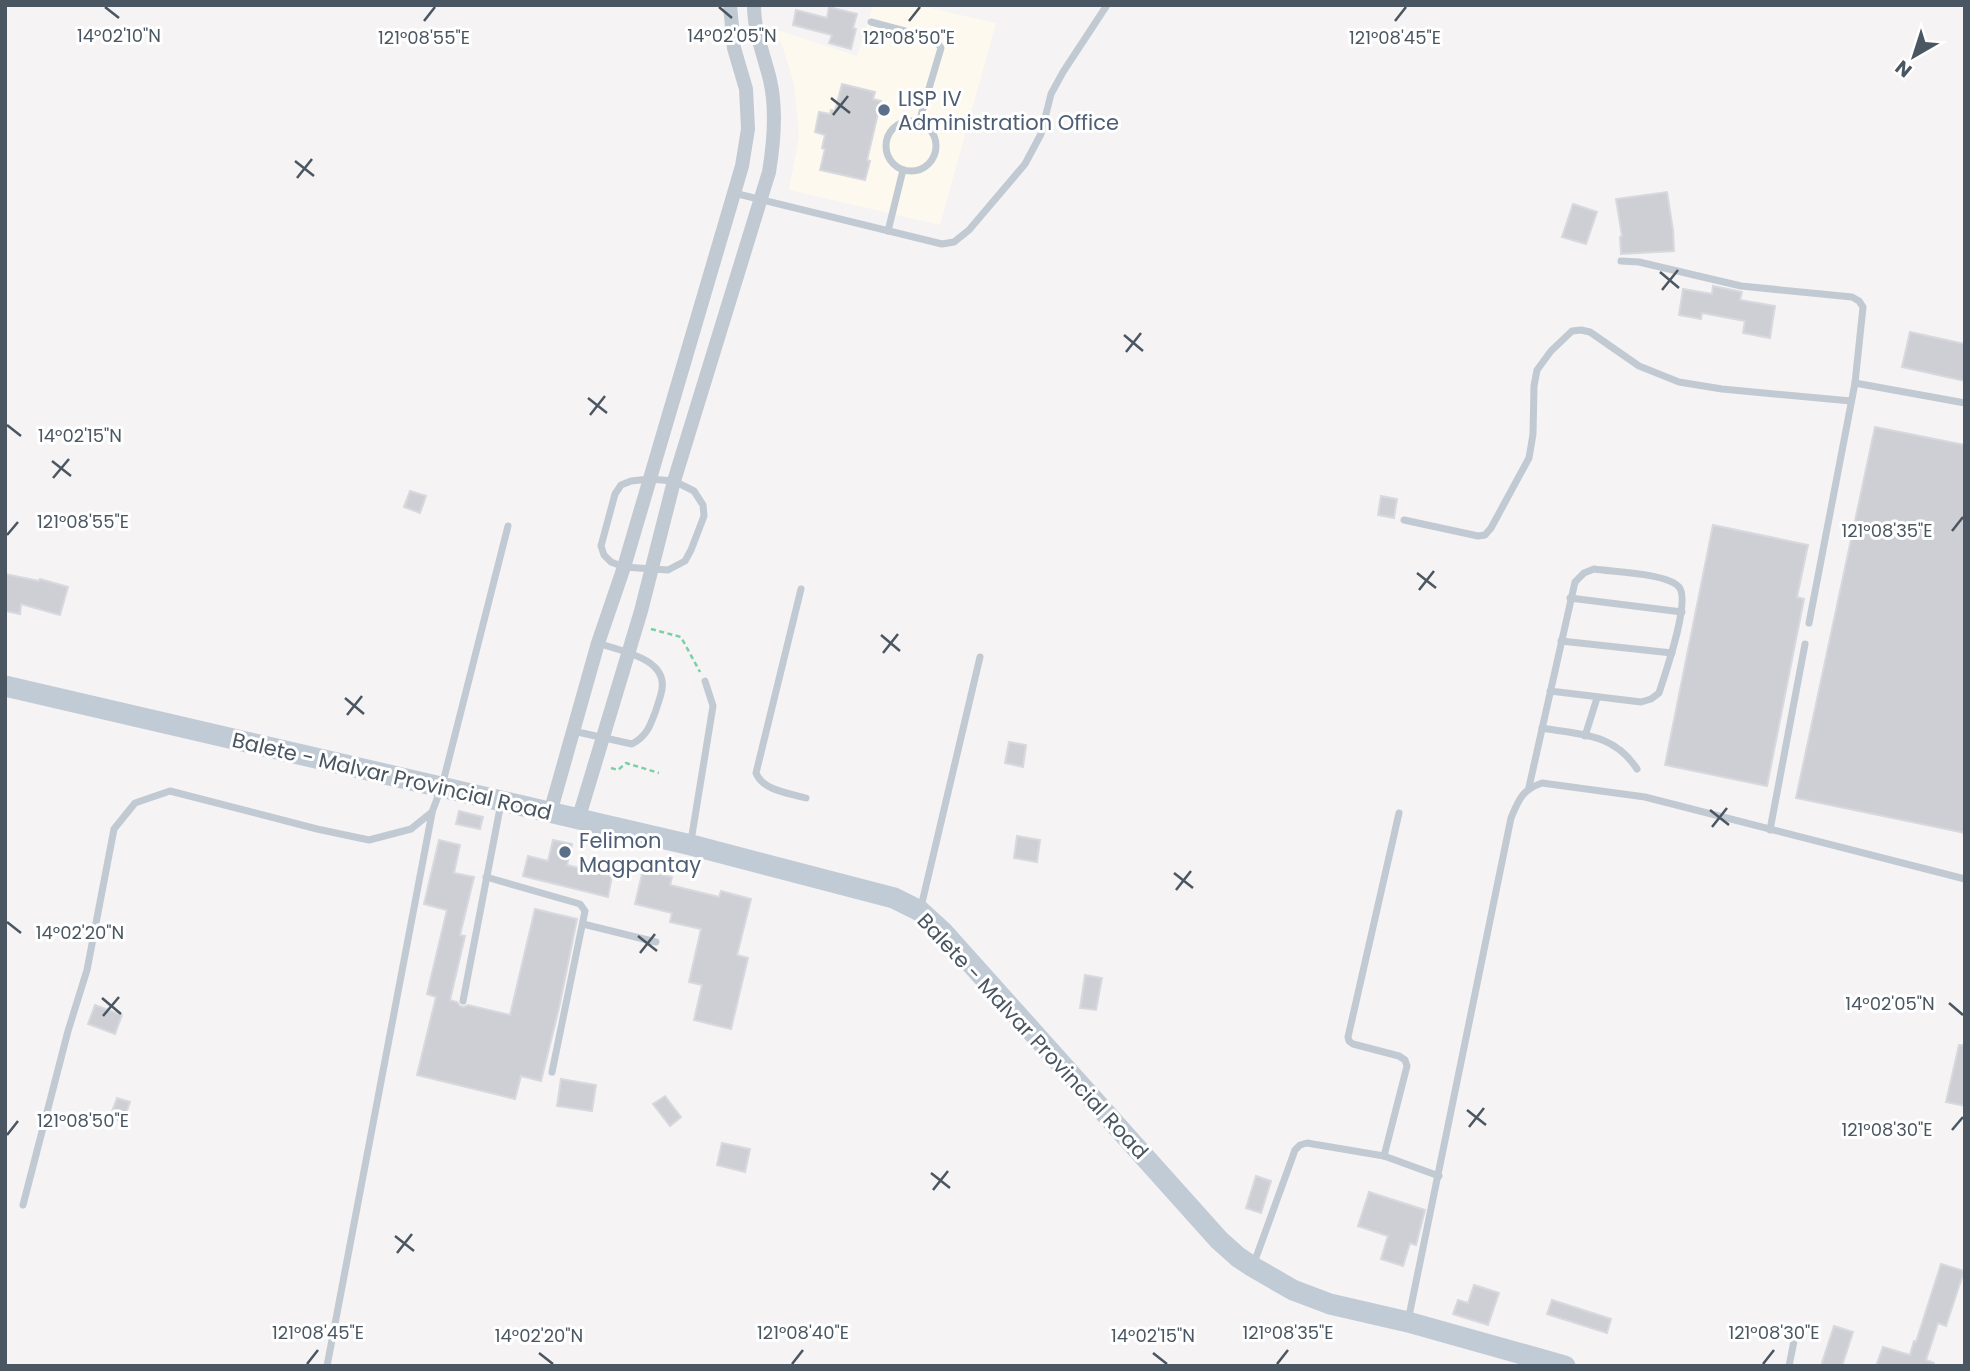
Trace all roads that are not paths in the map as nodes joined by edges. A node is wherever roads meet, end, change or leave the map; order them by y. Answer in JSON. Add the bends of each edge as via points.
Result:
{"nodes":[{"id":1,"x":730,"y":5,"type":"edge"},
{"id":2,"x":754,"y":5,"type":"edge"},
{"id":3,"x":1107,"y":5,"type":"edge"},
{"id":4,"x":871,"y":22,"type":"dead end"},
{"id":5,"x":919,"y":122,"type":"junction"},
{"id":6,"x":903,"y":170,"type":"junction"},
{"id":7,"x":734,"y":193,"type":"junction"},
{"id":8,"x":761,"y":198,"type":"junction"},
{"id":9,"x":888,"y":231,"type":"junction"},
{"id":10,"x":1621,"y":261,"type":"dead end"},
{"id":11,"x":1855,"y":383,"type":"junction"},
{"id":12,"x":1851,"y":401,"type":"junction"},
{"id":13,"x":1965,"y":403,"type":"edge"},
{"id":14,"x":649,"y":479,"type":"junction"},
{"id":15,"x":674,"y":481,"type":"junction"},
{"id":16,"x":1404,"y":520,"type":"dead end"},
{"id":17,"x":508,"y":526,"type":"dead end"},
{"id":18,"x":624,"y":566,"type":"junction"},
{"id":19,"x":652,"y":568,"type":"junction"},
{"id":20,"x":801,"y":589,"type":"dead end"},
{"id":21,"x":1570,"y":598,"type":"junction"},
{"id":22,"x":1682,"y":612,"type":"junction"},
{"id":23,"x":1809,"y":623,"type":"dead end"},
{"id":24,"x":1561,"y":641,"type":"junction"},
{"id":25,"x":598,"y":643,"type":"junction"},
{"id":26,"x":1805,"y":644,"type":"dead end"},
{"id":27,"x":628,"y":653,"type":"junction"},
{"id":28,"x":1672,"y":653,"type":"junction"},
{"id":29,"x":980,"y":657,"type":"dead end"},
{"id":30,"x":705,"y":681,"type":"road end"},
{"id":31,"x":5,"y":686,"type":"edge"},
{"id":32,"x":1550,"y":691,"type":"junction"},
{"id":33,"x":1597,"y":698,"type":"junction"},
{"id":34,"x":1542,"y":728,"type":"junction"},
{"id":35,"x":572,"y":731,"type":"junction"},
{"id":36,"x":1585,"y":736,"type":"junction"},
{"id":37,"x":603,"y":739,"type":"junction"},
{"id":38,"x":1637,"y":769,"type":"dead end"},
{"id":39,"x":442,"y":786,"type":"junction"},
{"id":40,"x":1529,"y":787,"type":"junction"},
{"id":41,"x":806,"y":798,"type":"dead end"},
{"id":42,"x":501,"y":802,"type":"junction"},
{"id":43,"x":432,"y":812,"type":"junction"},
{"id":44,"x":550,"y":813,"type":"junction"},
{"id":45,"x":1399,"y":813,"type":"dead end"},
{"id":46,"x":578,"y":820,"type":"junction"},
{"id":47,"x":1770,"y":830,"type":"junction"},
{"id":48,"x":691,"y":845,"type":"junction"},
{"id":49,"x":486,"y":877,"type":"junction"},
{"id":50,"x":1965,"y":879,"type":"edge"},
{"id":51,"x":919,"y":911,"type":"junction"},
{"id":52,"x":583,"y":924,"type":"junction"},
{"id":53,"x":656,"y":942,"type":"dead end"},
{"id":54,"x":463,"y":1001,"type":"dead end"},
{"id":55,"x":552,"y":1072,"type":"dead end"},
{"id":56,"x":1384,"y":1156,"type":"junction"},
{"id":57,"x":1439,"y":1176,"type":"junction"},
{"id":58,"x":23,"y":1205,"type":"dead end"},
{"id":59,"x":1253,"y":1267,"type":"junction"},
{"id":60,"x":1408,"y":1322,"type":"junction"},
{"id":61,"x":1794,"y":1341,"type":"dead end"},
{"id":62,"x":327,"y":1366,"type":"edge"},
{"id":63,"x":1565,"y":1366,"type":"edge"},
{"id":64,"x":1789,"y":1366,"type":"edge"}],
"edges":[{"from":1,"to":7,"type":"street","via":[[734,48],[746,89],[748,130]]},
{"from":2,"to":8,"type":"street","via":[[757,37],[771,82],[775,135]]},
{"from":3,"to":9,"type":"lane","via":[[1051,94],[1034,150],[969,230],[954,242],[942,244]]},
{"from":4,"to":5,"type":"lane","via":[[940,43]]},
{"from":5,"to":6,"type":"lane","via":[[933,135],[935,154],[922,169]]},
{"from":5,"to":6,"type":"lane","via":[[900,123],[887,138],[888,157]]},
{"from":6,"to":9,"type":"lane"},
{"from":7,"to":8,"type":"lane"},
{"from":7,"to":14,"type":"street"},
{"from":8,"to":9,"type":"lane"},
{"from":8,"to":15,"type":"street"},
{"from":10,"to":11,"type":"lane","via":[[1741,286],[1852,297],[1863,307]]},
{"from":11,"to":12,"type":"lane"},
{"from":11,"to":13,"type":"lane"},
{"from":12,"to":16,"type":"lane","via":[[1679,382],[1639,366],[1590,332],[1572,331],[1537,370],[1529,458],[1485,535]]},
{"from":12,"to":23,"type":"lane"},
{"from":14,"to":15,"type":"lane"},
{"from":14,"to":18,"type":"street"},
{"from":14,"to":18,"type":"lane","via":[[621,485],[615,494],[601,546],[611,562]]},
{"from":15,"to":19,"type":"street"},
{"from":15,"to":19,"type":"lane","via":[[694,491],[704,516],[685,561],[668,570]]},
{"from":17,"to":39,"type":"lane"},
{"from":18,"to":19,"type":"lane"},
{"from":18,"to":25,"type":"street"},
{"from":19,"to":27,"type":"street"},
{"from":20,"to":41,"type":"lane","via":[[757,773],[767,786]]},
{"from":21,"to":22,"type":"lane"},
{"from":21,"to":22,"type":"lane","via":[[1575,582],[1594,569],[1663,578],[1678,585]]},
{"from":21,"to":24,"type":"lane"},
{"from":22,"to":28,"type":"lane"},
{"from":24,"to":28,"type":"lane"},
{"from":24,"to":32,"type":"lane"},
{"from":25,"to":27,"type":"lane"},
{"from":25,"to":35,"type":"street"},
{"from":26,"to":47,"type":"lane"},
{"from":27,"to":37,"type":"street"},
{"from":27,"to":37,"type":"lane","via":[[652,663],[663,689],[649,730],[641,739],[632,744]]},
{"from":28,"to":33,"type":"lane","via":[[1659,693],[1651,699]]},
{"from":29,"to":51,"type":"lane"},
{"from":30,"to":48,"type":"lane","via":[[713,706]]},
{"from":31,"to":39,"type":"main road","name":"Balete - Malvar Provincial Road"},
{"from":32,"to":33,"type":"lane"},
{"from":32,"to":34,"type":"lane"},
{"from":33,"to":36,"type":"lane"},
{"from":34,"to":36,"type":"lane"},
{"from":34,"to":40,"type":"lane"},
{"from":35,"to":37,"type":"lane"},
{"from":35,"to":44,"type":"street"},
{"from":36,"to":38,"type":"lane","via":[[1616,746]]},
{"from":37,"to":46,"type":"street"},
{"from":39,"to":42,"type":"main road","name":"Balete - Malvar Provincial Road"},
{"from":39,"to":43,"type":"lane"},
{"from":40,"to":47,"type":"lane","via":[[1542,783],[1645,797]]},
{"from":40,"to":57,"type":"lane","via":[[1511,818]]},
{"from":42,"to":44,"type":"main road","name":"Balete - Malvar Provincial Road"},
{"from":42,"to":49,"type":"lane"},
{"from":43,"to":58,"type":"lane","via":[[411,829],[369,840],[170,791],[135,803],[114,829],[87,970]]},
{"from":43,"to":62,"type":"lane"},
{"from":44,"to":46,"type":"main road","name":"Balete - Malvar Provincial Road"},
{"from":45,"to":56,"type":"lane","via":[[1348,1037],[1353,1044],[1399,1056],[1407,1066]]},
{"from":46,"to":48,"type":"main road","name":"Balete - Malvar Provincial Road"},
{"from":47,"to":50,"type":"lane"},
{"from":48,"to":51,"type":"main road","name":"Balete - Malvar Provincial Road","via":[[894,898]]},
{"from":49,"to":52,"type":"lane","via":[[580,904],[585,911]]},
{"from":49,"to":54,"type":"lane"},
{"from":51,"to":59,"type":"main road","name":"Balete - Malvar Provincial Road","via":[[1219,1240]]},
{"from":52,"to":53,"type":"lane"},
{"from":52,"to":55,"type":"lane"},
{"from":56,"to":57,"type":"lane"},
{"from":56,"to":59,"type":"lane","via":[[1300,1145]]},
{"from":57,"to":60,"type":"lane"},
{"from":59,"to":60,"type":"main road","name":"Balete - Malvar Provincial Road","via":[[1330,1304]]},
{"from":60,"to":63,"type":"main road","name":"Balete - Malvar Provincial Road"},
{"from":61,"to":64,"type":"lane"}]}
